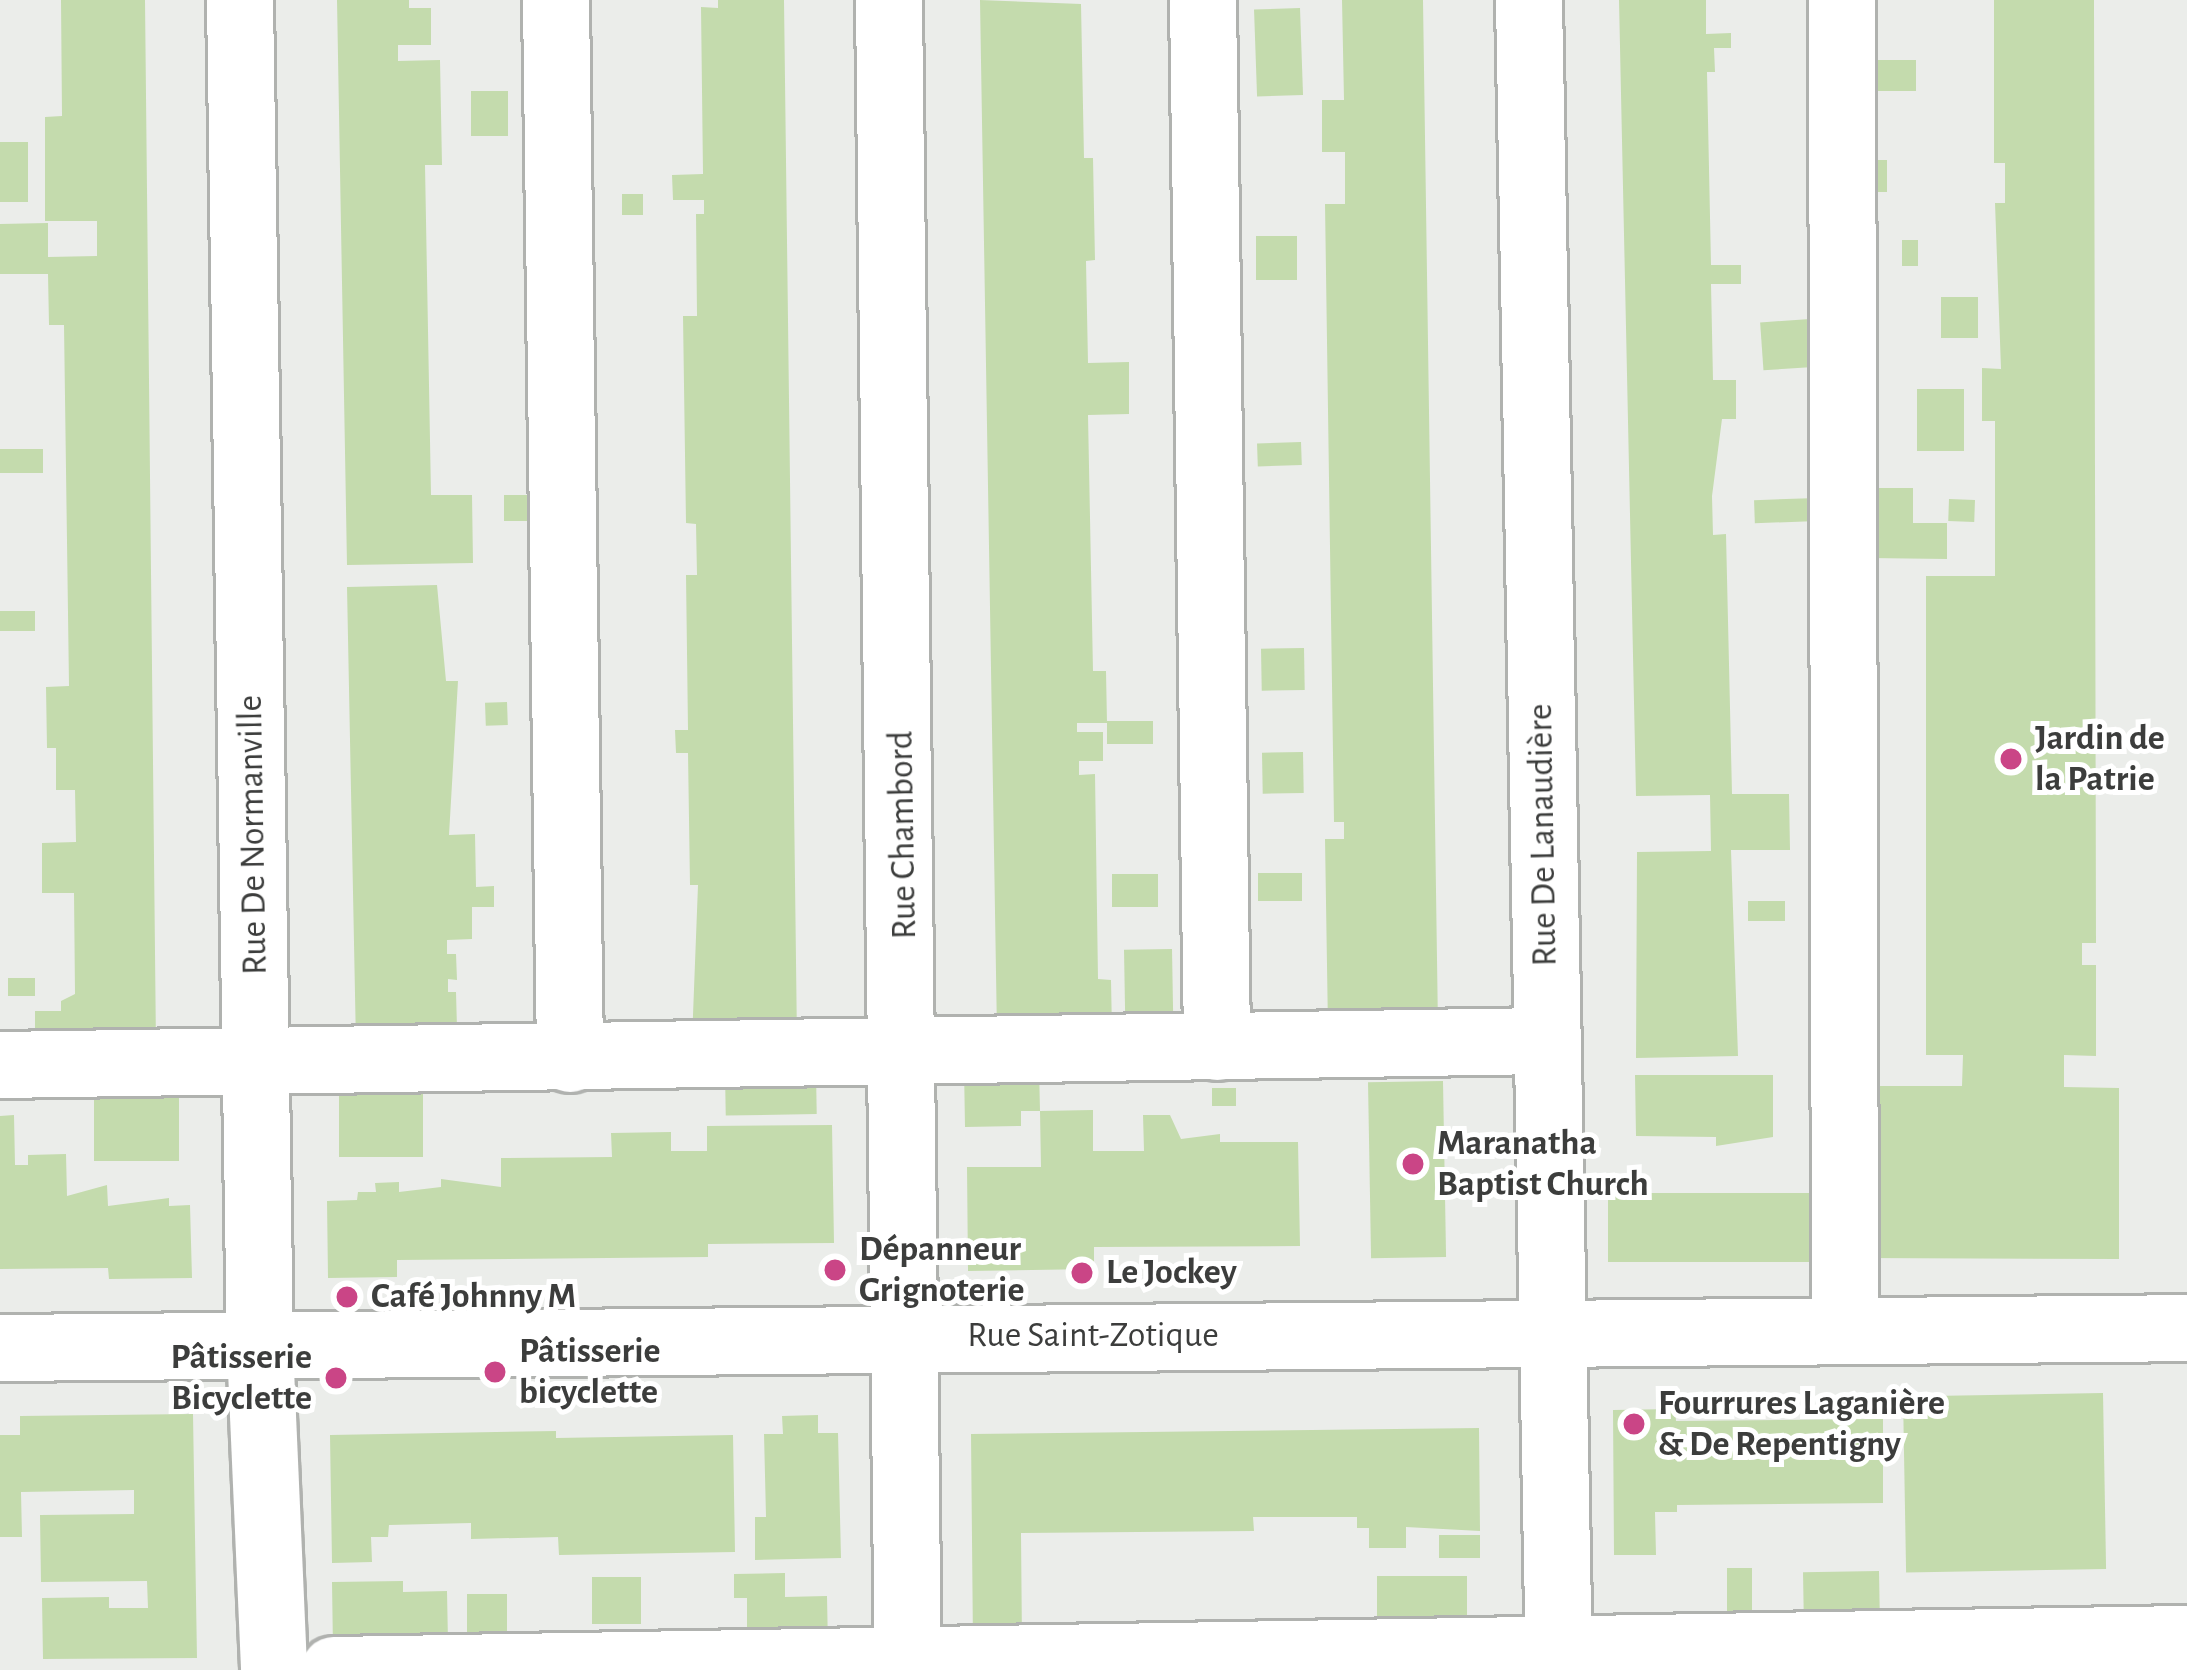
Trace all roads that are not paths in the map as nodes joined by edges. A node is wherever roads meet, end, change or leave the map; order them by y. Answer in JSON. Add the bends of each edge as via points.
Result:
{"nodes":[{"id":1,"x":241,"y":0,"type":"edge"},
{"id":2,"x":556,"y":0,"type":"edge"},
{"id":3,"x":889,"y":0,"type":"edge"},
{"id":4,"x":1203,"y":0,"type":"edge"},
{"id":5,"x":1529,"y":0,"type":"edge"},
{"id":6,"x":1842,"y":0,"type":"edge"},
{"id":7,"x":1547,"y":1041,"type":"junction"},
{"id":8,"x":1217,"y":1047,"type":"junction"},
{"id":9,"x":906,"y":1052,"type":"junction"},
{"id":10,"x":570,"y":1059,"type":"junction"},
{"id":11,"x":256,"y":1063,"type":"junction"},
{"id":12,"x":0,"y":1065,"type":"edge"},
{"id":13,"x":2187,"y":1328,"type":"edge"},
{"id":14,"x":1845,"y":1330,"type":"junction"},
{"id":15,"x":1555,"y":1333,"type":"junction"},
{"id":16,"x":904,"y":1337,"type":"junction"},
{"id":17,"x":260,"y":1347,"type":"junction"},
{"id":18,"x":0,"y":1348,"type":"edge"},
{"id":19,"x":2187,"y":1639,"type":"edge"},
{"id":20,"x":1851,"y":1657,"type":"edge"},
{"id":21,"x":1558,"y":1660,"type":"edge"},
{"id":22,"x":1233,"y":1663,"type":"edge"},
{"id":23,"x":908,"y":1665,"type":"edge"},
{"id":24,"x":589,"y":1668,"type":"edge"},
{"id":25,"x":274,"y":1670,"type":"edge"},
{"id":26,"x":334,"y":1670,"type":"edge"}],
"edges":[{"from":1,"to":11,"type":"street","name":"Rue De Normanville"},
{"from":2,"to":10,"type":"street"},
{"from":3,"to":9,"type":"street","name":"Rue Chambord"},
{"from":4,"to":8,"type":"street"},
{"from":5,"to":7,"type":"street","name":"Rue De Lanaudière"},
{"from":6,"to":14,"type":"street"},
{"from":7,"to":8,"type":"street"},
{"from":7,"to":15,"type":"street","name":"Rue De Lanaudière"},
{"from":8,"to":9,"type":"street"},
{"from":9,"to":10,"type":"street"},
{"from":9,"to":16,"type":"street","name":"Rue Chambord"},
{"from":10,"to":11,"type":"street"},
{"from":11,"to":12,"type":"street"},
{"from":11,"to":17,"type":"street","name":"Rue De Normanville"},
{"from":13,"to":14,"type":"street","name":"Rue Saint-Zotique"},
{"from":14,"to":15,"type":"street","name":"Rue Saint-Zotique"},
{"from":15,"to":16,"type":"street","name":"Rue Saint-Zotique"},
{"from":15,"to":21,"type":"street","name":"Rue De Lanaudière"},
{"from":16,"to":17,"type":"street","name":"Rue Saint-Zotique"},
{"from":16,"to":23,"type":"street","name":"Rue Chambord"},
{"from":17,"to":18,"type":"street","name":"Rue Saint-Zotique"},
{"from":17,"to":25,"type":"street","name":"Rue De Normanville"},
{"from":19,"to":20,"type":"street"},
{"from":20,"to":21,"type":"street"},
{"from":21,"to":22,"type":"street"},
{"from":22,"to":23,"type":"street"},
{"from":23,"to":24,"type":"street"},
{"from":24,"to":26,"type":"street"}]}
